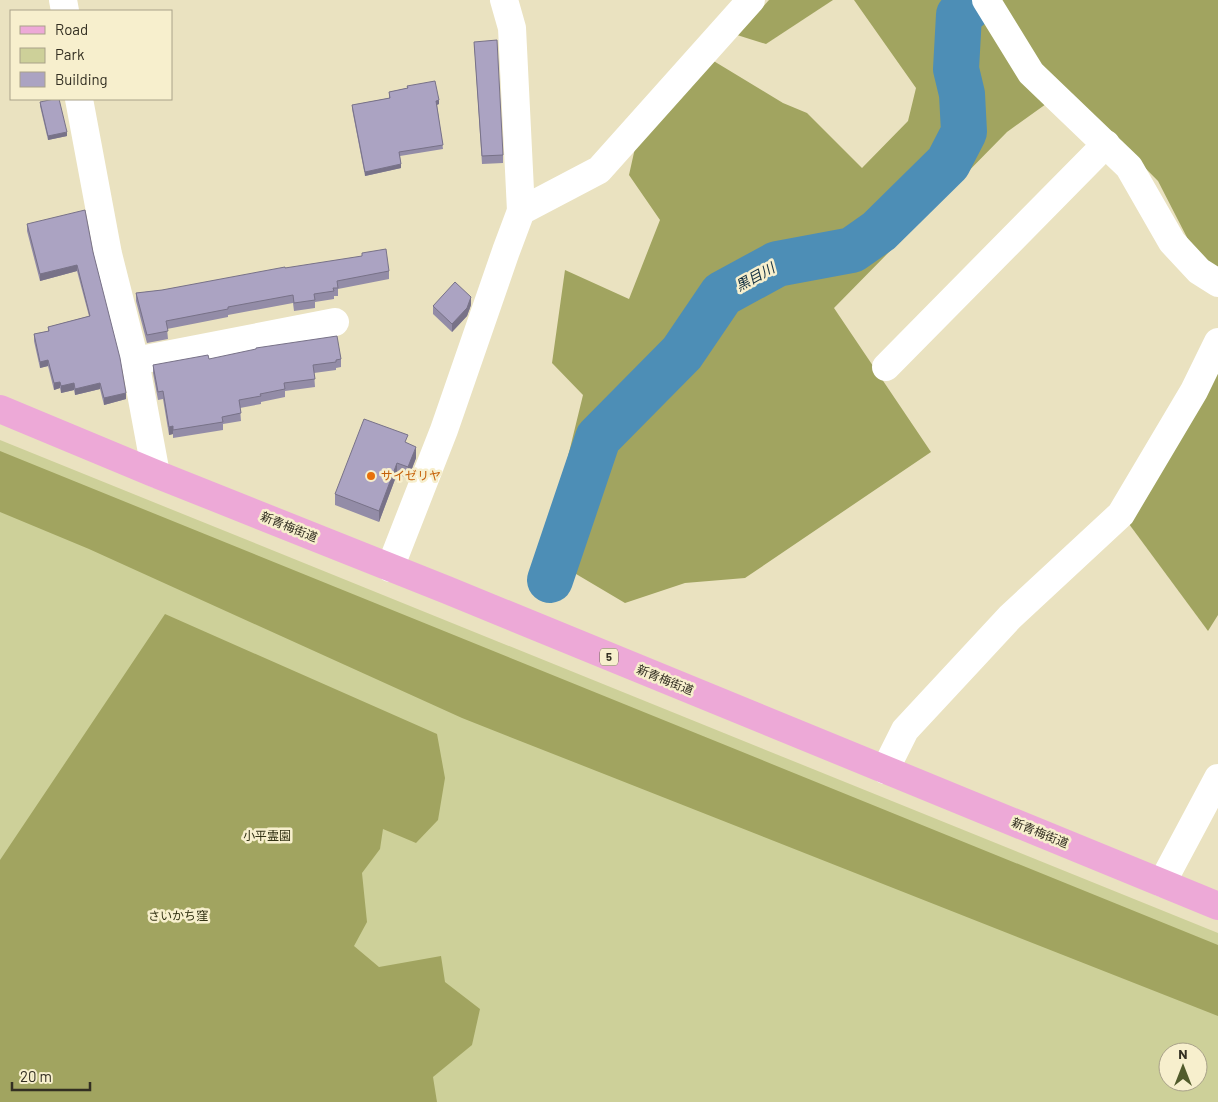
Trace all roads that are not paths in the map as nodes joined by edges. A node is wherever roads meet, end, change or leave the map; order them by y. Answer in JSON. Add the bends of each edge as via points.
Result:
{"nodes":[{"id":1,"x":504,"y":0,"type":"edge"},
{"id":2,"x":750,"y":0,"type":"edge"},
{"id":3,"x":987,"y":1,"type":"edge"},
{"id":4,"x":79,"y":100,"type":"edge"},
{"id":5,"x":1106,"y":144,"type":"junction"},
{"id":6,"x":521,"y":212,"type":"junction"},
{"id":7,"x":1218,"y":283,"type":"edge"},
{"id":8,"x":335,"y":322,"type":"dead end"},
{"id":9,"x":1218,"y":342,"type":"edge"},
{"id":10,"x":135,"y":362,"type":"junction"},
{"id":11,"x":886,"y":367,"type":"dead end"},
{"id":12,"x":0,"y":409,"type":"edge"},
{"id":13,"x":156,"y":474,"type":"junction"},
{"id":14,"x":390,"y":568,"type":"junction"},
{"id":15,"x":885,"y":770,"type":"junction"},
{"id":16,"x":1218,"y":778,"type":"edge"},
{"id":17,"x":1162,"y":883,"type":"junction"},
{"id":18,"x":1218,"y":906,"type":"edge"}],
"edges":[{"from":1,"to":6,"type":"street","via":[[512,28]]},
{"from":2,"to":6,"type":"street","via":[[599,170]]},
{"from":3,"to":5,"type":"street","via":[[1031,73]]},
{"from":4,"to":10,"type":"street","via":[[108,254]]},
{"from":5,"to":7,"type":"street","via":[[1129,167],[1172,242],[1199,271]]},
{"from":5,"to":11,"type":"street"},
{"from":6,"to":14,"type":"street","via":[[444,430]]},
{"from":8,"to":10,"type":"street"},
{"from":9,"to":15,"type":"street","via":[[1194,390],[1121,514],[1010,617],[911,723]]},
{"from":10,"to":13,"type":"street"},
{"from":12,"to":13,"type":"main road","name":"新青梅街道","number":"5"},
{"from":13,"to":14,"type":"main road","name":"新青梅街道","number":"5"},
{"from":14,"to":15,"type":"main road","name":"新青梅街道","number":"5"},
{"from":15,"to":17,"type":"main road","name":"新青梅街道","number":"5"},
{"from":16,"to":17,"type":"street"},
{"from":17,"to":18,"type":"main road","name":"新青梅街道","number":"5"}]}
